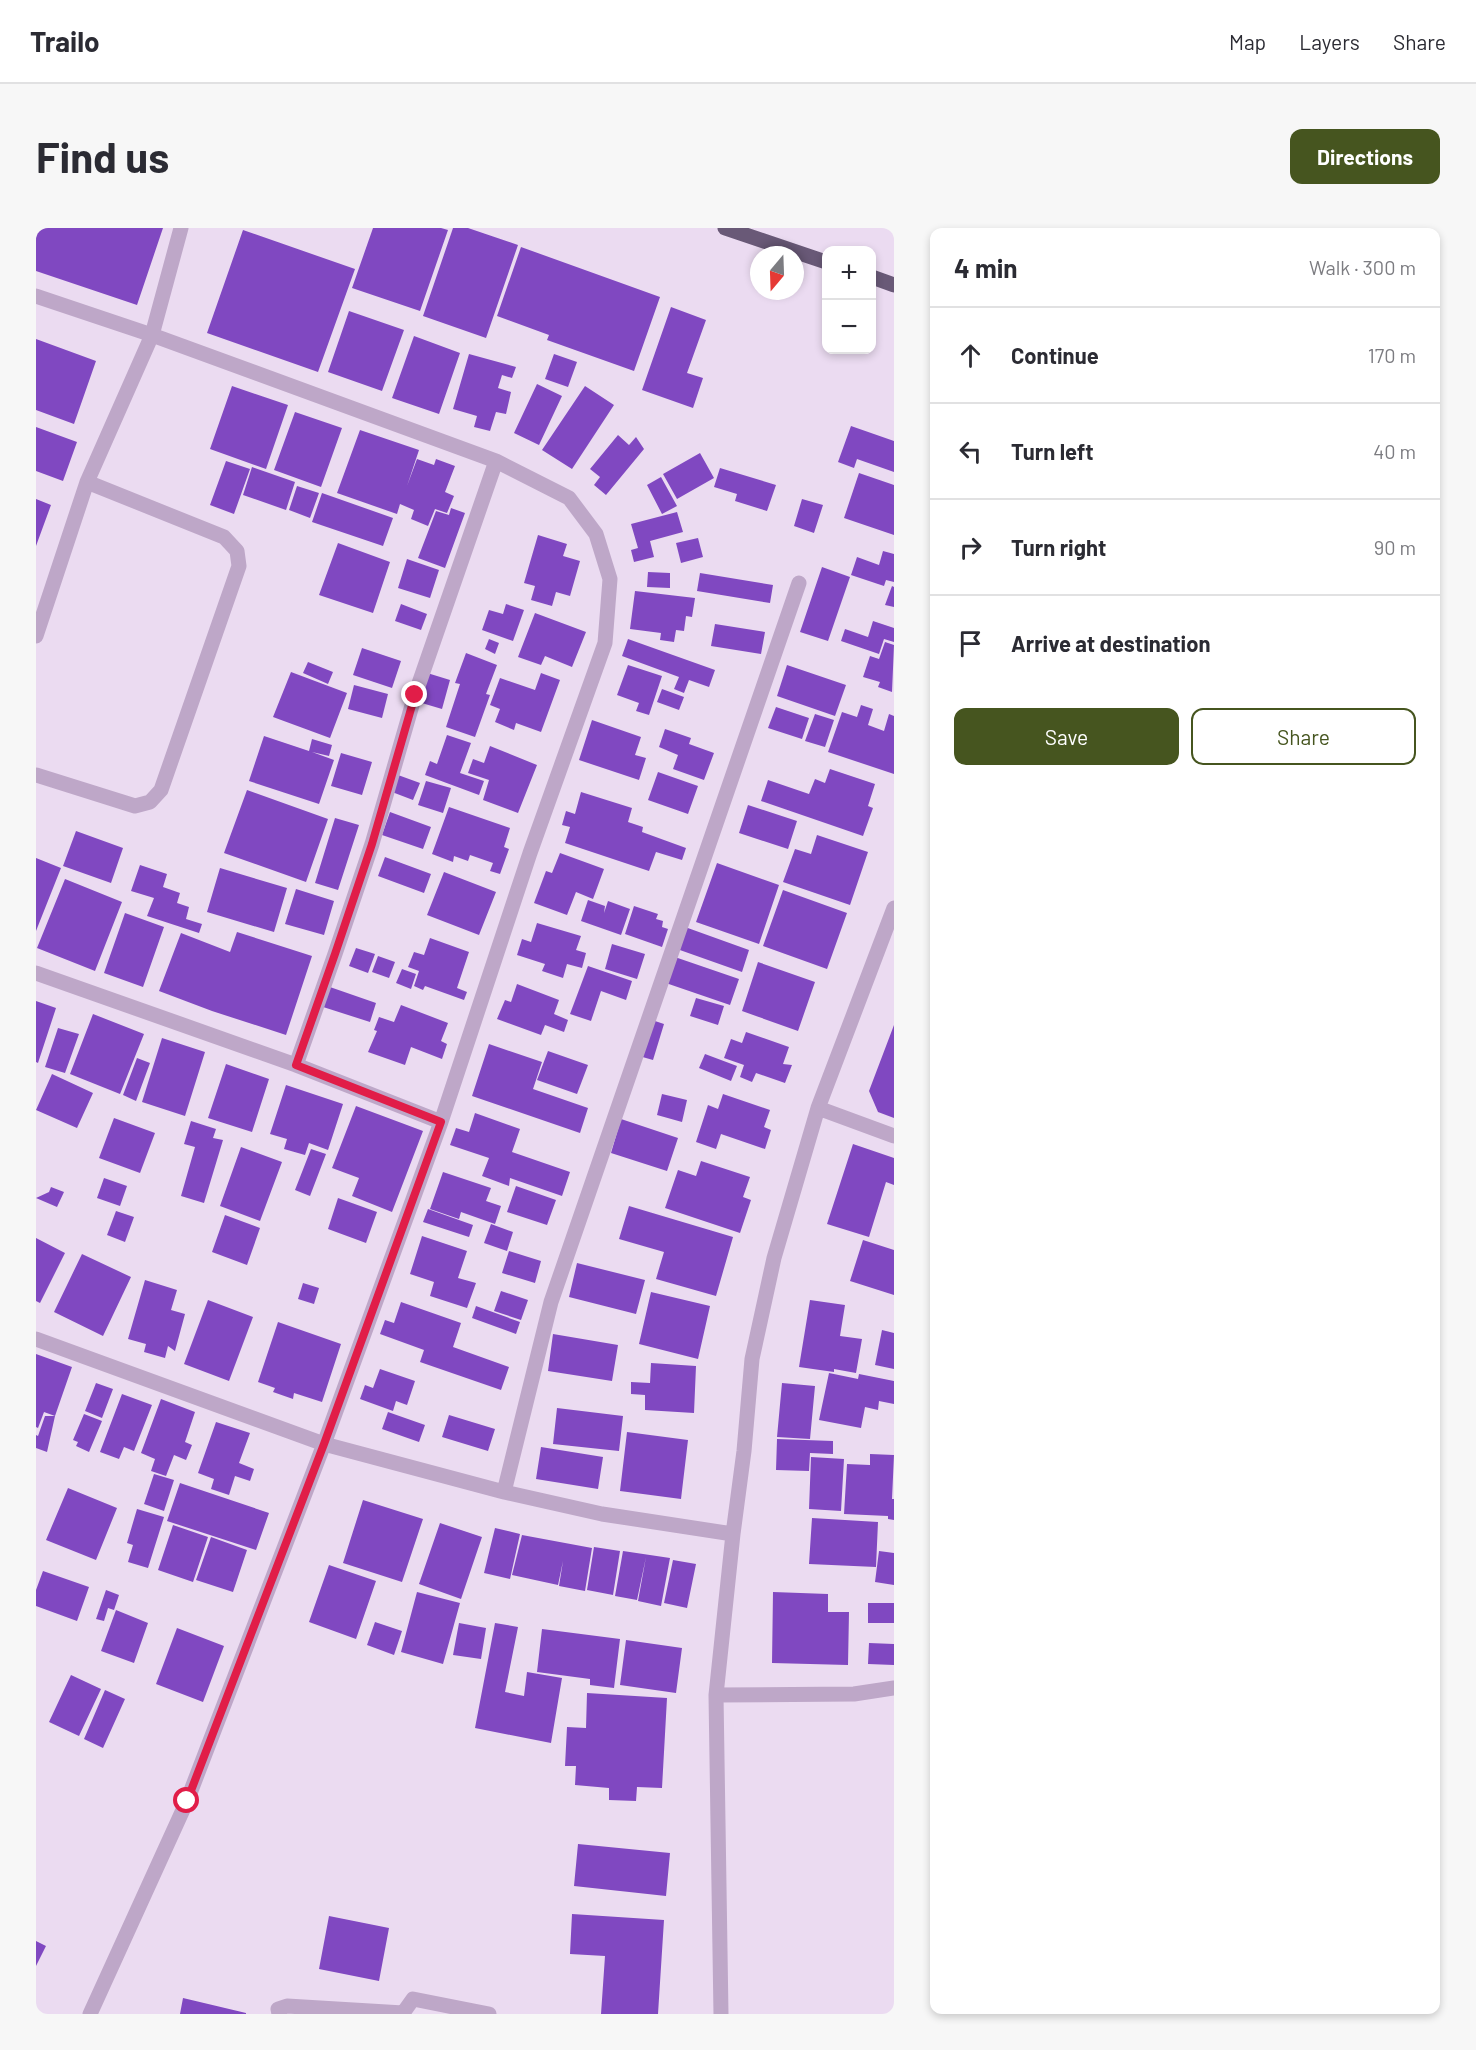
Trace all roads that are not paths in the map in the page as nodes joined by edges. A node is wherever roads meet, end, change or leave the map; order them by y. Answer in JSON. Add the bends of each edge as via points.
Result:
{"nodes":[{"id":1,"x":181,"y":228,"type":"edge"},
{"id":2,"x":725,"y":228,"type":"edge"},
{"id":3,"x":822,"y":261,"type":"edge"},
{"id":4,"x":876,"y":278,"type":"edge"},
{"id":5,"x":894,"y":285,"type":"edge"},
{"id":6,"x":36,"y":296,"type":"edge"},
{"id":7,"x":152,"y":335,"type":"junction"},
{"id":8,"x":496,"y":461,"type":"junction"},
{"id":9,"x":87,"y":482,"type":"junction"},
{"id":10,"x":798,"y":583,"type":"dead end"},
{"id":11,"x":36,"y":636,"type":"edge"},
{"id":12,"x":36,"y":775,"type":"edge"},
{"id":13,"x":894,"y":908,"type":"edge"},
{"id":14,"x":36,"y":973,"type":"edge"},
{"id":15,"x":296,"y":1065,"type":"junction"},
{"id":16,"x":818,"y":1108,"type":"junction"},
{"id":17,"x":441,"y":1122,"type":"junction"},
{"id":18,"x":894,"y":1136,"type":"edge"},
{"id":19,"x":36,"y":1339,"type":"edge"},
{"id":20,"x":324,"y":1444,"type":"junction"},
{"id":21,"x":504,"y":1492,"type":"junction"},
{"id":22,"x":733,"y":1534,"type":"junction"},
{"id":23,"x":894,"y":1688,"type":"edge"},
{"id":24,"x":716,"y":1695,"type":"junction"},
{"id":25,"x":403,"y":2013,"type":"edge"},
{"id":26,"x":90,"y":2014,"type":"edge"},
{"id":27,"x":279,"y":2014,"type":"edge"},
{"id":28,"x":489,"y":2014,"type":"edge"},
{"id":29,"x":721,"y":2014,"type":"edge"}],
"edges":[{"from":1,"to":7,"type":"street"},
{"from":2,"to":3,"type":"main road"},
{"from":4,"to":5,"type":"main road"},
{"from":6,"to":7,"type":"street"},
{"from":7,"to":8,"type":"street"},
{"from":7,"to":9,"type":"street"},
{"from":8,"to":15,"type":"street","via":[[415,695],[372,844]]},
{"from":8,"to":17,"type":"street","via":[[569,498],[596,534],[610,579],[605,643]]},
{"from":9,"to":11,"type":"street"},
{"from":9,"to":12,"type":"street","via":[[224,537],[237,551],[239,566],[161,790],[150,802],[135,806]]},
{"from":10,"to":21,"type":"street","via":[[551,1302]]},
{"from":13,"to":16,"type":"street"},
{"from":14,"to":15,"type":"street"},
{"from":15,"to":17,"type":"street"},
{"from":16,"to":18,"type":"street"},
{"from":16,"to":22,"type":"street","via":[[774,1258],[752,1359]]},
{"from":17,"to":20,"type":"street"},
{"from":19,"to":20,"type":"street"},
{"from":20,"to":21,"type":"street"},
{"from":20,"to":26,"type":"street","via":[[187,1801]]},
{"from":21,"to":22,"type":"street","via":[[602,1514]]},
{"from":22,"to":24,"type":"street"},
{"from":23,"to":24,"type":"street","via":[[854,1694]]},
{"from":24,"to":29,"type":"street"},
{"from":25,"to":27,"type":"street","via":[[287,2006],[278,2009]]},
{"from":25,"to":28,"type":"street","via":[[413,1999]]}]}
